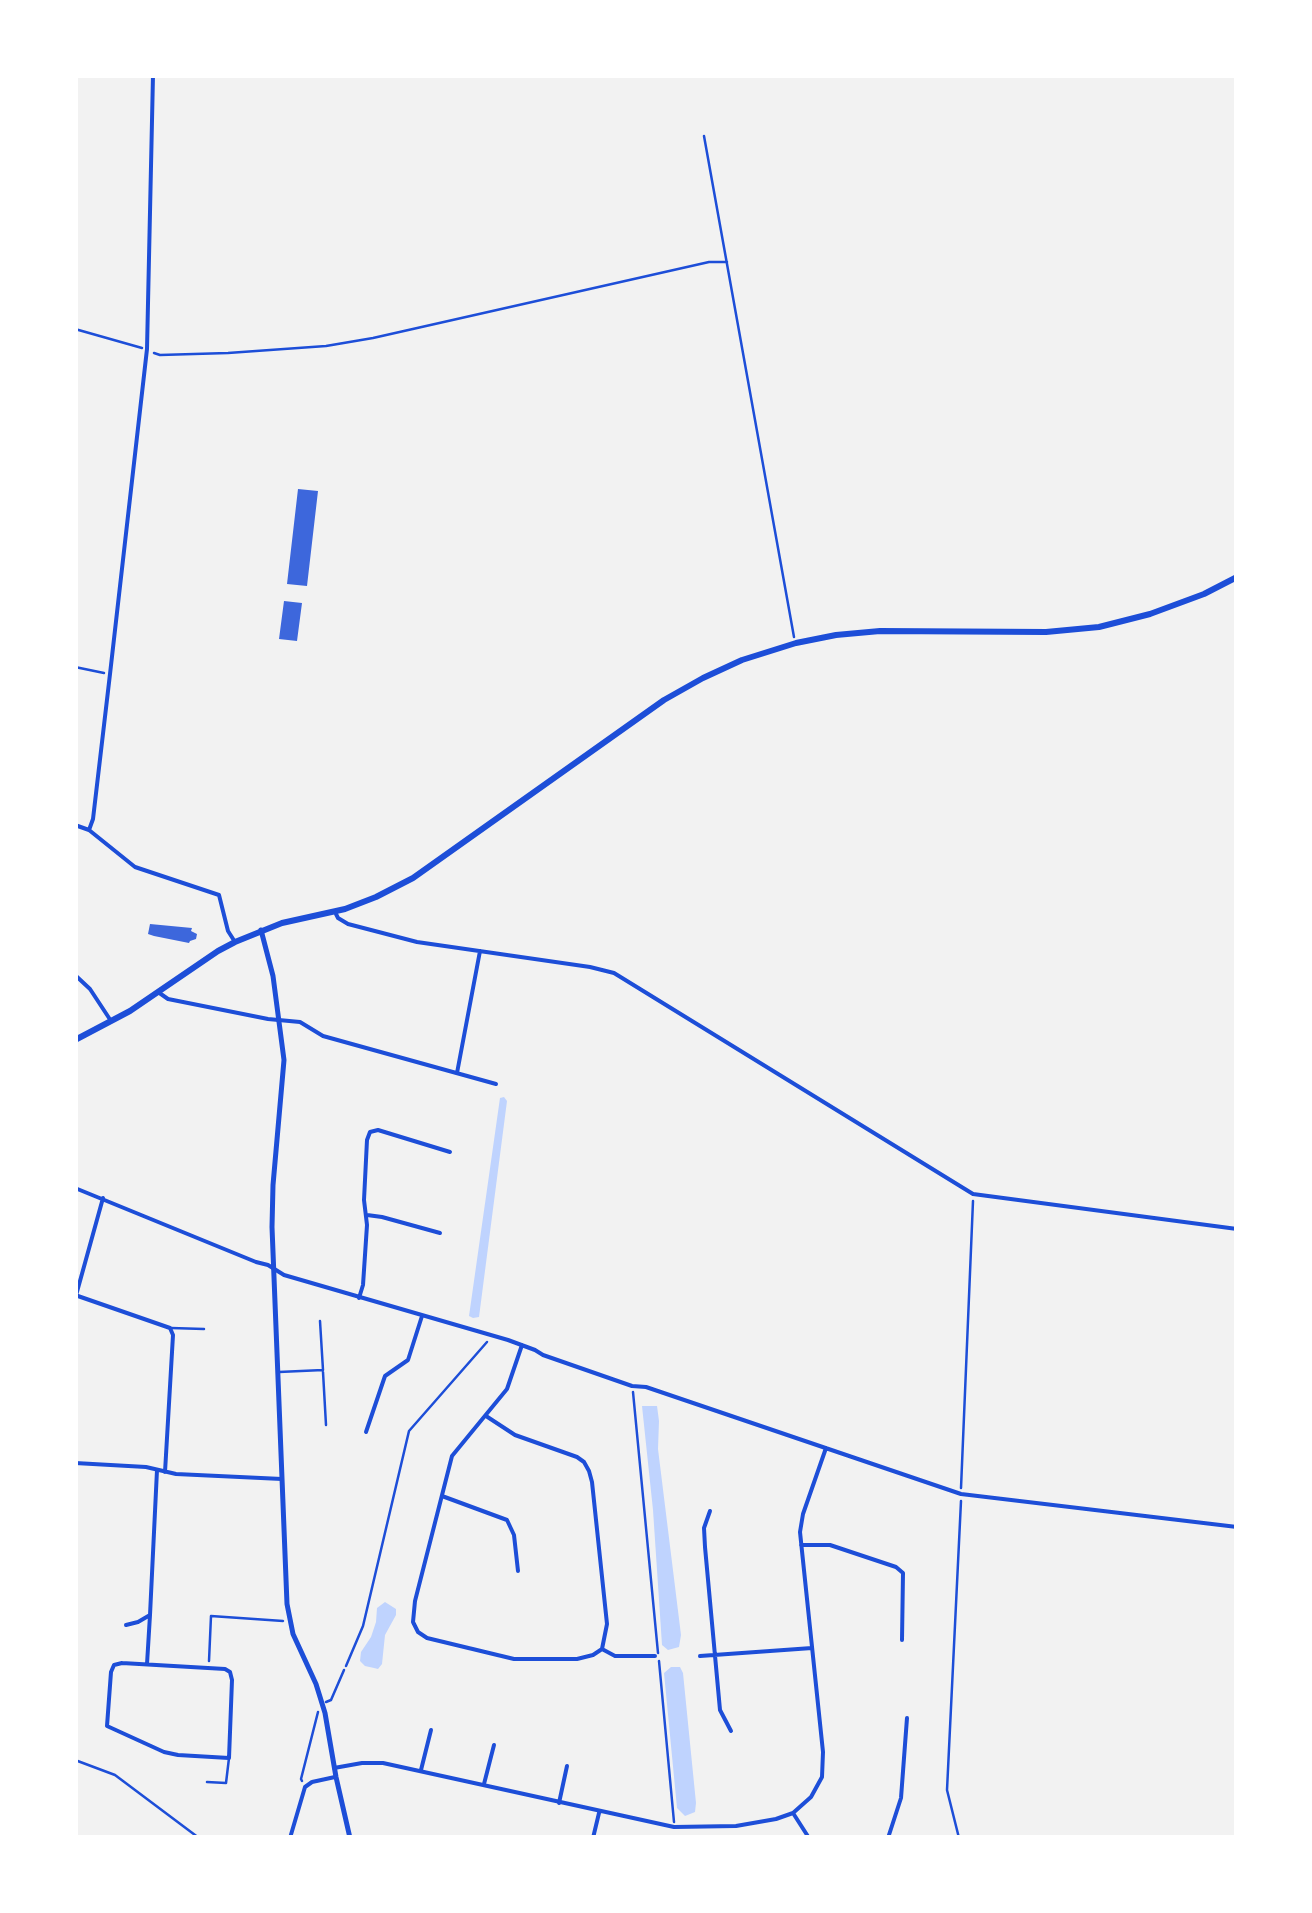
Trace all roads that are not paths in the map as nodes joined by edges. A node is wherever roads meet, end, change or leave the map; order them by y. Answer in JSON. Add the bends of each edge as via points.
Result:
{"nodes":[{"id":1,"x":153,"y":75,"type":"edge"},
{"id":2,"x":1237,"y":577,"type":"edge"},
{"id":3,"x":75,"y":824,"type":"edge"},
{"id":4,"x":89,"y":830,"type":"junction"},
{"id":5,"x":335,"y":911,"type":"junction"},
{"id":6,"x":261,"y":930,"type":"junction"},
{"id":7,"x":235,"y":942,"type":"junction"},
{"id":8,"x":480,"y":951,"type":"junction"},
{"id":9,"x":75,"y":975,"type":"edge"},
{"id":10,"x":158,"y":992,"type":"junction"},
{"id":11,"x":280,"y":1020,"type":"junction"},
{"id":12,"x":111,"y":1021,"type":"junction"},
{"id":13,"x":75,"y":1040,"type":"edge"},
{"id":14,"x":457,"y":1073,"type":"junction"},
{"id":15,"x":496,"y":1084,"type":"dead end"},
{"id":16,"x":450,"y":1152,"type":"dead end"},
{"id":17,"x":75,"y":1188,"type":"edge"},
{"id":18,"x":102,"y":1198,"type":"junction"},
{"id":19,"x":367,"y":1215,"type":"junction"},
{"id":20,"x":1237,"y":1228,"type":"edge"},
{"id":21,"x":440,"y":1234,"type":"dead end"},
{"id":22,"x":274,"y":1270,"type":"junction"},
{"id":23,"x":75,"y":1297,"type":"edge"},
{"id":24,"x":360,"y":1298,"type":"junction"},
{"id":25,"x":422,"y":1316,"type":"junction"},
{"id":26,"x":320,"y":1322,"type":"dead end"},
{"id":27,"x":170,"y":1328,"type":"junction"},
{"id":28,"x":204,"y":1328,"type":"dead end"},
{"id":29,"x":522,"y":1345,"type":"junction"},
{"id":30,"x":323,"y":1370,"type":"junction"},
{"id":31,"x":278,"y":1372,"type":"junction"},
{"id":32,"x":486,"y":1416,"type":"junction"},
{"id":33,"x":326,"y":1425,"type":"dead end"},
{"id":34,"x":366,"y":1432,"type":"dead end"},
{"id":35,"x":826,"y":1448,"type":"junction"},
{"id":36,"x":75,"y":1463,"type":"edge"},
{"id":37,"x":157,"y":1470,"type":"junction"},
{"id":38,"x":165,"y":1472,"type":"junction"},
{"id":39,"x":282,"y":1479,"type":"junction"},
{"id":40,"x":442,"y":1496,"type":"junction"},
{"id":41,"x":710,"y":1511,"type":"dead end"},
{"id":42,"x":1237,"y":1527,"type":"edge"},
{"id":43,"x":801,"y":1545,"type":"junction"},
{"id":44,"x":518,"y":1571,"type":"dead end"},
{"id":45,"x":150,"y":1616,"type":"junction"},
{"id":46,"x":126,"y":1626,"type":"dead end"},
{"id":47,"x":902,"y":1640,"type":"dead end"},
{"id":48,"x":602,"y":1648,"type":"junction"},
{"id":49,"x":812,"y":1648,"type":"junction"},
{"id":50,"x":654,"y":1656,"type":"dead end"},
{"id":51,"x":700,"y":1656,"type":"dead end"},
{"id":52,"x":715,"y":1656,"type":"junction"},
{"id":53,"x":147,"y":1664,"type":"junction"},
{"id":54,"x":344,"y":1670,"type":"road end"},
{"id":55,"x":320,"y":1706,"type":"junction"},
{"id":56,"x":906,"y":1718,"type":"dead end"},
{"id":57,"x":431,"y":1730,"type":"dead end"},
{"id":58,"x":730,"y":1732,"type":"dead end"},
{"id":59,"x":494,"y":1745,"type":"dead end"},
{"id":60,"x":228,"y":1758,"type":"junction"},
{"id":61,"x":567,"y":1766,"type":"dead end"},
{"id":62,"x":334,"y":1768,"type":"junction"},
{"id":63,"x":421,"y":1770,"type":"junction"},
{"id":64,"x":336,"y":1777,"type":"junction"},
{"id":65,"x":207,"y":1782,"type":"dead end"},
{"id":66,"x":484,"y":1785,"type":"junction"},
{"id":67,"x":559,"y":1803,"type":"junction"},
{"id":68,"x":599,"y":1812,"type":"junction"},
{"id":69,"x":793,"y":1813,"type":"junction"},
{"id":70,"x":290,"y":1838,"type":"edge"},
{"id":71,"x":350,"y":1838,"type":"edge"},
{"id":72,"x":593,"y":1838,"type":"edge"},
{"id":73,"x":809,"y":1838,"type":"edge"},
{"id":74,"x":888,"y":1838,"type":"edge"}],
"edges":[{"from":1,"to":4,"type":"street","via":[[146,349]]},
{"from":2,"to":5,"type":"main road","via":[[1186,601],[1099,627],[836,635],[742,660],[664,700],[414,878]]},
{"from":3,"to":4,"type":"street"},
{"from":4,"to":7,"type":"street","via":[[135,867],[218,894]]},
{"from":5,"to":6,"type":"main road"},
{"from":5,"to":8,"type":"street","via":[[366,928]]},
{"from":6,"to":7,"type":"main road"},
{"from":6,"to":11,"type":"street"},
{"from":7,"to":10,"type":"main road"},
{"from":8,"to":14,"type":"street"},
{"from":8,"to":20,"type":"street","via":[[624,977],[973,1194]]},
{"from":9,"to":12,"type":"street"},
{"from":10,"to":11,"type":"street","via":[[168,1000]]},
{"from":10,"to":12,"type":"main road"},
{"from":11,"to":14,"type":"street"},
{"from":11,"to":22,"type":"street"},
{"from":12,"to":13,"type":"main road"},
{"from":14,"to":15,"type":"street"},
{"from":16,"to":19,"type":"street","via":[[370,1132]]},
{"from":17,"to":18,"type":"street"},
{"from":18,"to":22,"type":"street"},
{"from":18,"to":23,"type":"street"},
{"from":19,"to":21,"type":"street"},
{"from":19,"to":24,"type":"street"},
{"from":22,"to":24,"type":"street"},
{"from":22,"to":31,"type":"street"},
{"from":23,"to":27,"type":"street"},
{"from":24,"to":25,"type":"street"},
{"from":25,"to":29,"type":"street"},
{"from":25,"to":34,"type":"street","via":[[408,1360],[385,1376]]},
{"from":26,"to":30,"type":"lane"},
{"from":27,"to":28,"type":"lane"},
{"from":27,"to":38,"type":"street"},
{"from":29,"to":32,"type":"street","via":[[507,1389]]},
{"from":29,"to":35,"type":"street"},
{"from":30,"to":31,"type":"lane"},
{"from":30,"to":33,"type":"lane"},
{"from":31,"to":39,"type":"street"},
{"from":32,"to":40,"type":"street","via":[[452,1456]]},
{"from":32,"to":48,"type":"street","via":[[515,1436],[577,1458],[588,1470],[607,1624]]},
{"from":35,"to":42,"type":"street","via":[[961,1494]]},
{"from":35,"to":43,"type":"street","via":[[800,1523]]},
{"from":36,"to":37,"type":"street"},
{"from":37,"to":38,"type":"street"},
{"from":37,"to":45,"type":"street"},
{"from":38,"to":39,"type":"street"},
{"from":39,"to":55,"type":"street","via":[[289,1620]]},
{"from":40,"to":44,"type":"street","via":[[507,1520]]},
{"from":40,"to":48,"type":"street","via":[[413,1610],[418,1632],[529,1660],[585,1658]]},
{"from":41,"to":52,"type":"street","via":[[704,1528]]},
{"from":43,"to":47,"type":"street","via":[[830,1545],[903,1573]]},
{"from":43,"to":49,"type":"street"},
{"from":45,"to":46,"type":"street"},
{"from":45,"to":53,"type":"street"},
{"from":48,"to":50,"type":"street","via":[[615,1656]]},
{"from":49,"to":52,"type":"street"},
{"from":49,"to":69,"type":"street","via":[[822,1777]]},
{"from":51,"to":52,"type":"street"},
{"from":52,"to":58,"type":"street","via":[[720,1710]]},
{"from":53,"to":60,"type":"street","via":[[230,1672]]},
{"from":53,"to":60,"type":"street","via":[[114,1665],[107,1726],[178,1756]]},
{"from":54,"to":55,"type":"lane","via":[[331,1700]]},
{"from":55,"to":62,"type":"street"},
{"from":56,"to":74,"type":"street","via":[[902,1798]]},
{"from":57,"to":63,"type":"street"},
{"from":59,"to":66,"type":"street"},
{"from":60,"to":65,"type":"lane","via":[[226,1783]]},
{"from":61,"to":67,"type":"street"},
{"from":62,"to":63,"type":"street","via":[[383,1763]]},
{"from":62,"to":64,"type":"street"},
{"from":63,"to":66,"type":"street"},
{"from":64,"to":70,"type":"street","via":[[305,1787]]},
{"from":64,"to":71,"type":"street"},
{"from":66,"to":67,"type":"street"},
{"from":67,"to":68,"type":"street"},
{"from":68,"to":69,"type":"street","via":[[674,1827],[736,1826]]},
{"from":68,"to":72,"type":"street"},
{"from":69,"to":73,"type":"street"}]}
